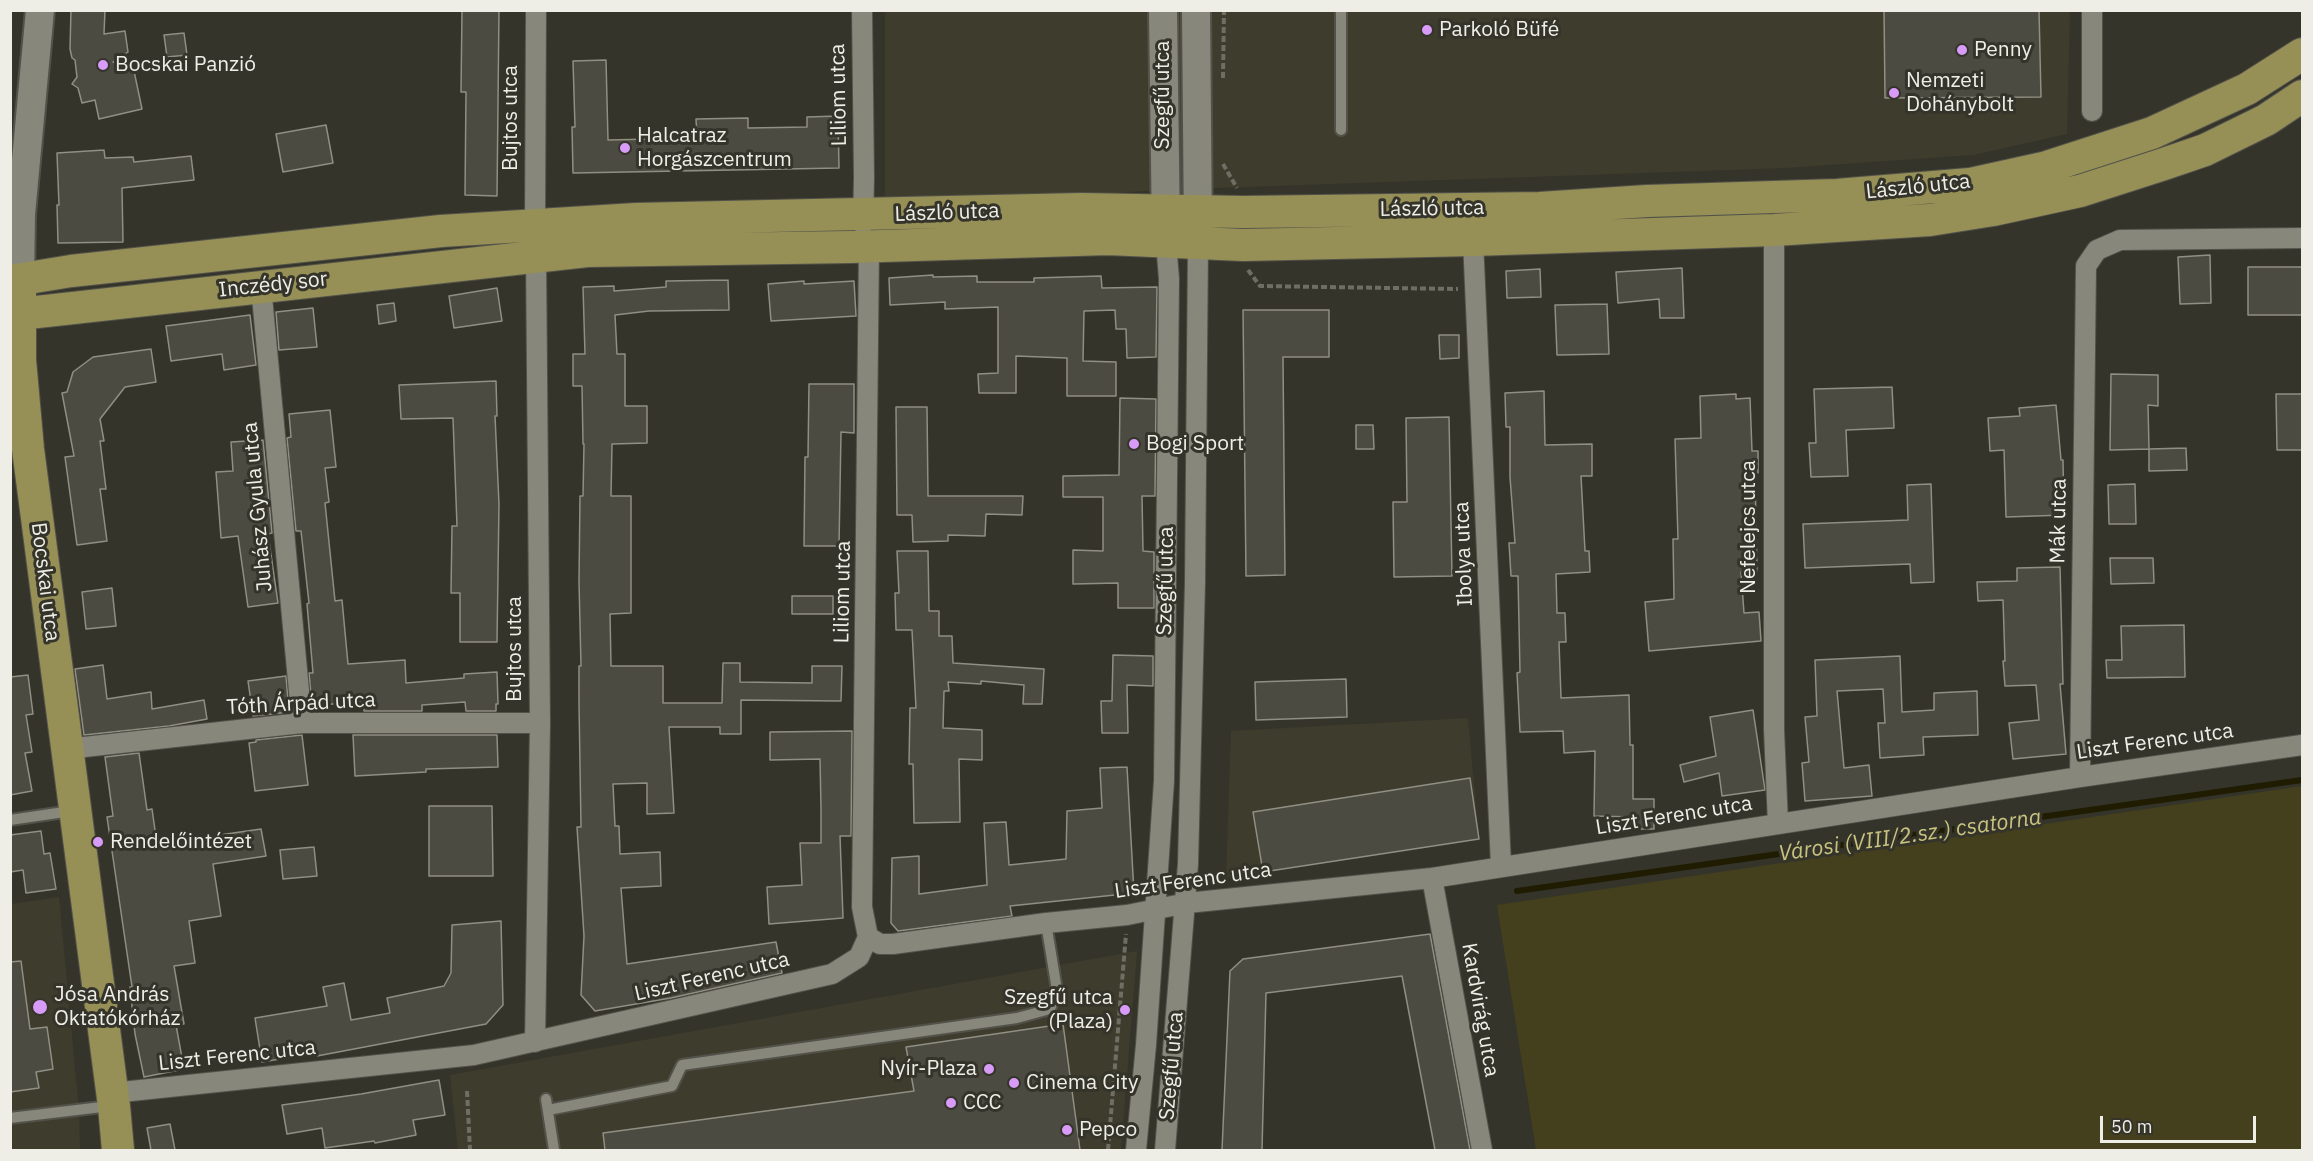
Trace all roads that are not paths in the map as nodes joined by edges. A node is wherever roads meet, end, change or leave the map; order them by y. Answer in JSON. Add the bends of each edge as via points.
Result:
{"nodes":[{"id":1,"x":40,"y":10,"type":"edge"},
{"id":2,"x":536,"y":10,"type":"edge"},
{"id":3,"x":862,"y":10,"type":"edge"},
{"id":4,"x":1164,"y":10,"type":"edge"},
{"id":5,"x":1196,"y":10,"type":"edge"},
{"id":6,"x":1341,"y":10,"type":"edge"},
{"id":7,"x":2092,"y":10,"type":"edge"},
{"id":8,"x":2302,"y":54,"type":"edge"},
{"id":9,"x":2300,"y":100,"type":"edge"},
{"id":10,"x":2092,"y":111,"type":"dead end"},
{"id":11,"x":1341,"y":130,"type":"dead end"},
{"id":12,"x":1164,"y":210,"type":"junction"},
{"id":13,"x":1197,"y":212,"type":"junction"},
{"id":14,"x":864,"y":215,"type":"junction"},
{"id":15,"x":535,"y":225,"type":"junction"},
{"id":16,"x":1774,"y":230,"type":"junction"},
{"id":17,"x":2302,"y":238,"type":"edge"},
{"id":18,"x":1473,"y":240,"type":"junction"},
{"id":19,"x":1166,"y":242,"type":"junction"},
{"id":20,"x":1198,"y":244,"type":"junction"},
{"id":21,"x":869,"y":246,"type":"junction"},
{"id":22,"x":823,"y":247,"type":"junction"},
{"id":23,"x":536,"y":256,"type":"junction"},
{"id":24,"x":15,"y":281,"type":"edge"},
{"id":25,"x":261,"y":286,"type":"junction"},
{"id":26,"x":15,"y":314,"type":"edge"},
{"id":27,"x":302,"y":723,"type":"junction"},
{"id":28,"x":540,"y":723,"type":"junction"},
{"id":29,"x":2302,"y":745,"type":"edge"},
{"id":30,"x":66,"y":749,"type":"junction"},
{"id":31,"x":2080,"y":777,"type":"junction"},
{"id":32,"x":75,"y":811,"type":"junction"},
{"id":33,"x":10,"y":820,"type":"edge"},
{"id":34,"x":1778,"y":824,"type":"junction"},
{"id":35,"x":1501,"y":867,"type":"junction"},
{"id":36,"x":1432,"y":878,"type":"junction"},
{"id":37,"x":1186,"y":903,"type":"junction"},
{"id":38,"x":1156,"y":910,"type":"junction"},
{"id":39,"x":1046,"y":923,"type":"junction"},
{"id":40,"x":868,"y":937,"type":"junction"},
{"id":41,"x":535,"y":1042,"type":"junction"},
{"id":42,"x":113,"y":1100,"type":"junction"},
{"id":43,"x":10,"y":1118,"type":"edge"},
{"id":44,"x":118,"y":1150,"type":"edge"},
{"id":45,"x":554,"y":1150,"type":"edge"},
{"id":46,"x":1136,"y":1150,"type":"edge"},
{"id":47,"x":1165,"y":1150,"type":"edge"},
{"id":48,"x":1482,"y":1150,"type":"edge"}],
"edges":[{"from":1,"to":24,"type":"street","name":"Bocskai utca"},
{"from":2,"to":15,"type":"street","name":"Bujtos utca"},
{"from":3,"to":14,"type":"street","name":"Liliom utca"},
{"from":4,"to":12,"type":"street","name":"Szegfű utca"},
{"from":5,"to":13,"type":"street","name":"Szegfű utca"},
{"from":6,"to":11,"type":"lane"},
{"from":7,"to":10,"type":"street"},
{"from":8,"to":13,"type":"main road","name":"László utca","via":[[2247,89],[2152,133],[2047,167],[1970,184],[1837,195],[1540,208]]},
{"from":9,"to":16,"type":"main road","name":"László utca","via":[[2205,150],[2080,190],[1930,220]]},
{"from":12,"to":13,"type":"main road","name":"László utca"},
{"from":12,"to":14,"type":"main road","name":"László utca"},
{"from":12,"to":19,"type":"street","name":"Szegfű utca"},
{"from":13,"to":20,"type":"street","name":"Szegfű utca"},
{"from":14,"to":15,"type":"main road","name":"László utca"},
{"from":14,"to":22,"type":"street","via":[[857,234]]},
{"from":15,"to":24,"type":"main road","name":"Inczédy sor","via":[[441,231],[71,271]]},
{"from":16,"to":18,"type":"main road","name":"László utca"},
{"from":16,"to":34,"type":"street","name":"Nefelejcs utca","via":[[1774,730]]},
{"from":17,"to":31,"type":"street","name":"Mák utca","via":[[2120,240],[2097,250],[2086,266]]},
{"from":18,"to":20,"type":"main road","name":"László utca"},
{"from":18,"to":35,"type":"street","name":"Ibolya utca"},
{"from":19,"to":20,"type":"main road","name":"László utca"},
{"from":19,"to":21,"type":"main road","name":"László utca","via":[[1108,239]]},
{"from":19,"to":38,"type":"street","name":"Szegfű utca","via":[[1169,279],[1164,781]]},
{"from":20,"to":37,"type":"street","name":"Szegfű utca","via":[[1195,582]]},
{"from":21,"to":22,"type":"main road","name":"László utca"},
{"from":21,"to":40,"type":"street","name":"Liliom utca","via":[[862,907]]},
{"from":22,"to":23,"type":"main road","name":"László utca","via":[[587,251]]},
{"from":23,"to":25,"type":"main road","name":"Inczédy sor"},
{"from":23,"to":28,"type":"street","name":"Bujtos utca"},
{"from":24,"to":26,"type":"main road","name":"Bocskai utca"},
{"from":25,"to":26,"type":"main road","name":"Inczédy sor"},
{"from":25,"to":27,"type":"street","name":"Juhász Gyula utca"},
{"from":26,"to":30,"type":"main road","name":"Bocskai utca"},
{"from":27,"to":28,"type":"street","name":"Tóth Árpád utca"},
{"from":27,"to":30,"type":"street","name":"Tóth Árpád utca"},
{"from":28,"to":41,"type":"street","name":"Bujtos utca"},
{"from":29,"to":31,"type":"street","name":"Liszt Ferenc utca"},
{"from":30,"to":32,"type":"main road","name":"Bocskai utca"},
{"from":31,"to":34,"type":"street","name":"Liszt Ferenc utca"},
{"from":32,"to":33,"type":"lane"},
{"from":32,"to":42,"type":"main road","name":"Bocskai utca"},
{"from":34,"to":35,"type":"street","name":"Liszt Ferenc utca"},
{"from":35,"to":36,"type":"street","name":"Liszt Ferenc utca"},
{"from":36,"to":37,"type":"street","name":"Liszt Ferenc utca"},
{"from":36,"to":48,"type":"street","name":"Kardvirág utca"},
{"from":37,"to":38,"type":"street","name":"Liszt Ferenc utca"},
{"from":37,"to":47,"type":"street","name":"Szegfű utca"},
{"from":38,"to":39,"type":"street","name":"Liszt Ferenc utca"},
{"from":38,"to":46,"type":"street","name":"Szegfű utca"},
{"from":39,"to":40,"type":"street","name":"Liszt Ferenc utca","via":[[893,944],[880,944]]},
{"from":39,"to":45,"type":"lane","via":[[1057,990],[1050,1009],[1017,1018],[682,1065],[672,1086],[547,1105]]},
{"from":40,"to":41,"type":"street","name":"Liszt Ferenc utca","via":[[859,957],[832,974]]},
{"from":41,"to":42,"type":"street","name":"Liszt Ferenc utca","via":[[455,1058]]},
{"from":42,"to":43,"type":"lane"},
{"from":42,"to":44,"type":"main road","name":"Bocskai utca"}]}
